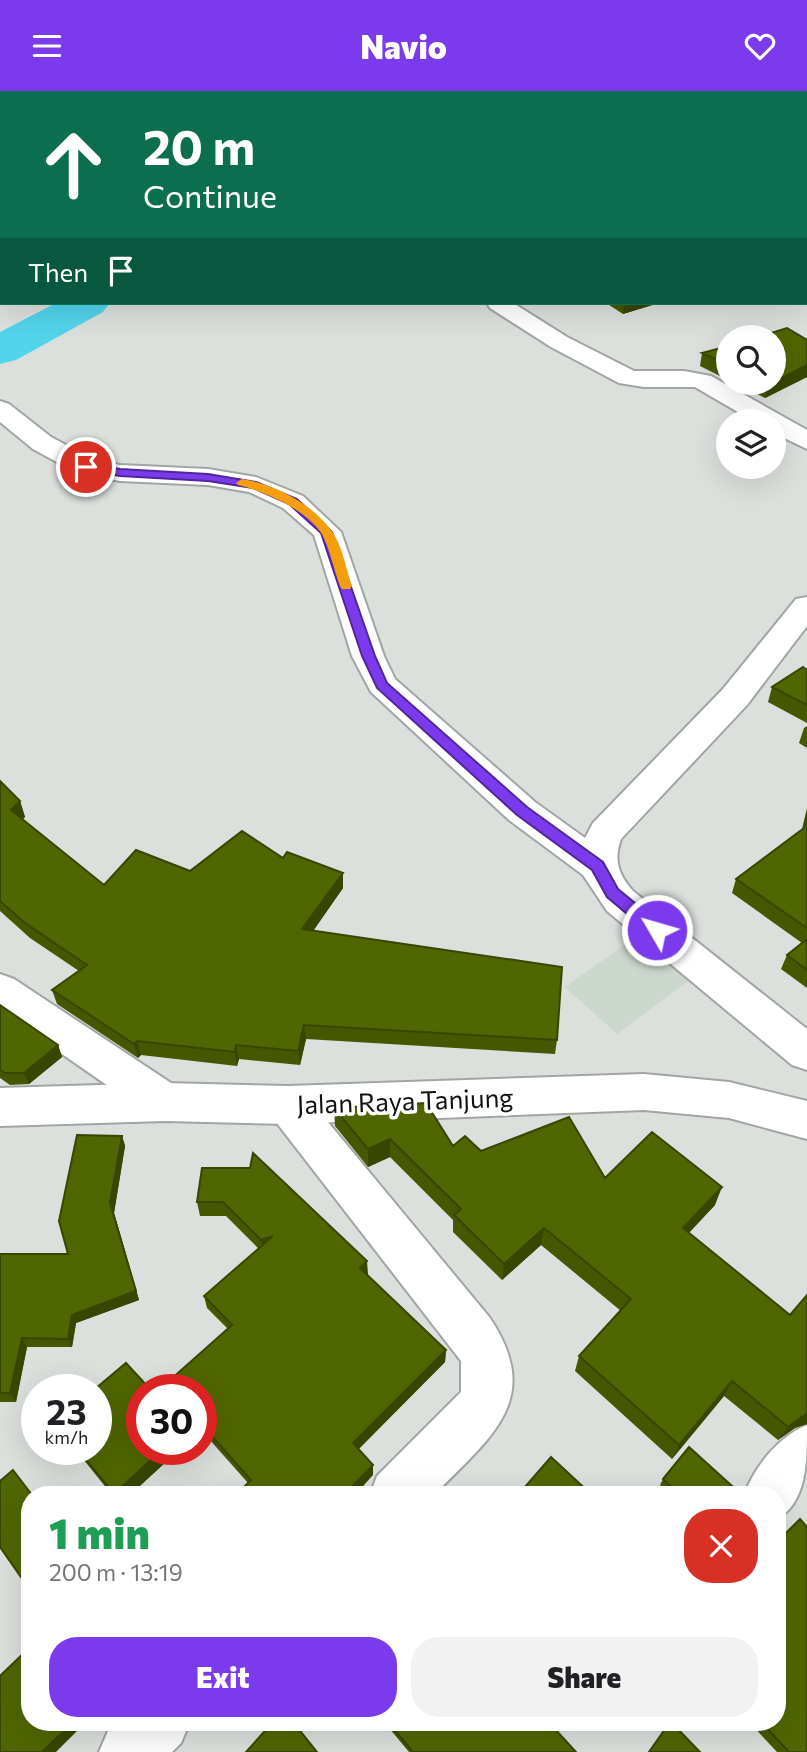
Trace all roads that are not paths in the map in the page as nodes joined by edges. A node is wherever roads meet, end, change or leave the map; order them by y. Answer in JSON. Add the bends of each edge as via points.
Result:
{"nodes":[{"id":1,"x":501,"y":305,"type":"edge"},
{"id":2,"x":0,"y":409,"type":"edge"},
{"id":3,"x":807,"y":440,"type":"edge"},
{"id":4,"x":807,"y":606,"type":"edge"},
{"id":5,"x":597,"y":866,"type":"junction"},
{"id":6,"x":0,"y":990,"type":"edge"},
{"id":7,"x":807,"y":1053,"type":"edge"},
{"id":8,"x":165,"y":1102,"type":"junction"},
{"id":9,"x":288,"y":1105,"type":"junction"},
{"id":10,"x":0,"y":1107,"type":"edge"},
{"id":11,"x":807,"y":1121,"type":"edge"},
{"id":12,"x":807,"y":1451,"type":"edge"},
{"id":13,"x":405,"y":1486,"type":"edge"},
{"id":14,"x":778,"y":1486,"type":"edge"},
{"id":15,"x":151,"y":1731,"type":"edge"},
{"id":16,"x":129,"y":1752,"type":"edge"}],
"edges":[{"from":1,"to":3,"type":"street","via":[[628,378],[702,381]]},
{"from":2,"to":5,"type":"street","via":[[43,443],[86,467],[256,485],[293,502],[327,532],[382,685],[522,811]]},
{"from":4,"to":5,"type":"street","via":[[735,697],[606,832],[598,848]]},
{"from":5,"to":7,"type":"street","via":[[620,901]]},
{"from":6,"to":8,"type":"street"},
{"from":8,"to":9,"type":"street","name":"Jalan Raya Tanjung"},
{"from":8,"to":10,"type":"street","name":"Jalan Raya Tanjung"},
{"from":9,"to":11,"type":"street","name":"Jalan Raya Tanjung","via":[[644,1092],[729,1100]]},
{"from":9,"to":13,"type":"street","via":[[473,1335],[487,1360],[489,1389],[482,1408]]},
{"from":12,"to":14,"type":"street"},
{"from":15,"to":16,"type":"street"}]}
